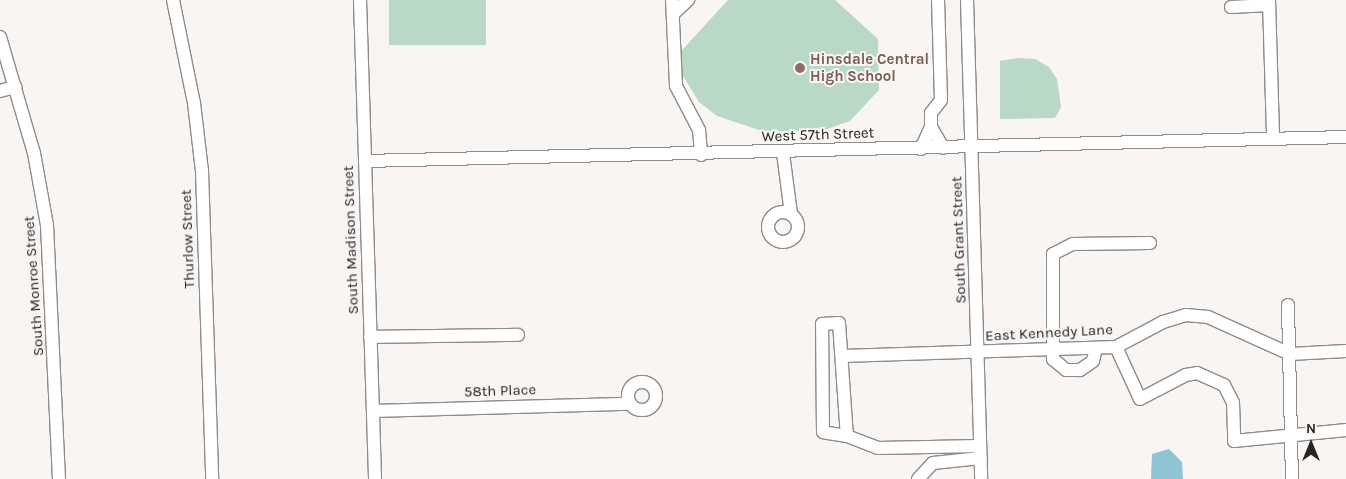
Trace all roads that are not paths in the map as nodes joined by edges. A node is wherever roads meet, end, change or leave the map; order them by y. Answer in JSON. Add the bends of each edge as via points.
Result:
{"nodes":[{"id":1,"x":173,"y":0,"type":"edge"},
{"id":2,"x":360,"y":0,"type":"edge"},
{"id":3,"x":672,"y":0,"type":"edge"},
{"id":4,"x":688,"y":0,"type":"edge"},
{"id":5,"x":938,"y":0,"type":"edge"},
{"id":6,"x":967,"y":0,"type":"edge"},
{"id":7,"x":1269,"y":2,"type":"edge"},
{"id":8,"x":1231,"y":7,"type":"dead end"},
{"id":9,"x":673,"y":14,"type":"junction"},
{"id":10,"x":0,"y":37,"type":"edge"},
{"id":11,"x":15,"y":87,"type":"junction"},
{"id":12,"x":0,"y":91,"type":"edge"},
{"id":13,"x":931,"y":127,"type":"junction"},
{"id":14,"x":1273,"y":137,"type":"junction"},
{"id":15,"x":1346,"y":137,"type":"edge"},
{"id":16,"x":972,"y":147,"type":"junction"},
{"id":17,"x":943,"y":148,"type":"junction"},
{"id":18,"x":921,"y":149,"type":"junction"},
{"id":19,"x":783,"y":152,"type":"junction"},
{"id":20,"x":701,"y":155,"type":"junction"},
{"id":21,"x":365,"y":161,"type":"junction"},
{"id":22,"x":791,"y":214,"type":"dead end"},
{"id":23,"x":1150,"y":243,"type":"dead end"},
{"id":24,"x":1288,"y":305,"type":"dead end"},
{"id":25,"x":518,"y":335,"type":"dead end"},
{"id":26,"x":370,"y":338,"type":"junction"},
{"id":27,"x":1116,"y":347,"type":"junction"},
{"id":28,"x":1096,"y":348,"type":"junction"},
{"id":29,"x":1052,"y":350,"type":"junction"},
{"id":30,"x":1346,"y":351,"type":"edge"},
{"id":31,"x":978,"y":353,"type":"junction"},
{"id":32,"x":1290,"y":354,"type":"junction"},
{"id":33,"x":842,"y":356,"type":"junction"},
{"id":34,"x":629,"y":404,"type":"dead end"},
{"id":35,"x":373,"y":411,"type":"junction"},
{"id":36,"x":1346,"y":430,"type":"edge"},
{"id":37,"x":846,"y":436,"type":"junction"},
{"id":38,"x":1292,"y":436,"type":"junction"},
{"id":39,"x":980,"y":452,"type":"junction"},
{"id":40,"x":59,"y":479,"type":"edge"},
{"id":41,"x":212,"y":479,"type":"edge"},
{"id":42,"x":375,"y":479,"type":"edge"},
{"id":43,"x":918,"y":479,"type":"edge"},
{"id":44,"x":981,"y":479,"type":"edge"},
{"id":45,"x":1292,"y":479,"type":"edge"}],
"edges":[{"from":1,"to":41,"type":"street","name":"Thurlow Street","via":[[194,103],[201,163]]},
{"from":2,"to":21,"type":"street","name":"South Madison Street"},
{"from":3,"to":9,"type":"street"},
{"from":4,"to":9,"type":"street"},
{"from":5,"to":13,"type":"street","via":[[941,100],[931,113]]},
{"from":6,"to":16,"type":"street","name":"South Grant Street"},
{"from":7,"to":8,"type":"street"},
{"from":7,"to":14,"type":"street"},
{"from":9,"to":20,"type":"street","via":[[676,86],[699,130]]},
{"from":10,"to":11,"type":"street","name":"South Monroe Street"},
{"from":11,"to":12,"type":"street"},
{"from":11,"to":40,"type":"street","name":"South Monroe Street","via":[[37,170],[50,252]]},
{"from":13,"to":17,"type":"street"},
{"from":13,"to":18,"type":"street"},
{"from":14,"to":15,"type":"street","name":"West 57th Street"},
{"from":14,"to":16,"type":"street","name":"West 57th Street"},
{"from":16,"to":17,"type":"street","name":"West 57th Street"},
{"from":16,"to":31,"type":"street","name":"South Grant Street"},
{"from":17,"to":18,"type":"street","name":"West 57th Street"},
{"from":18,"to":19,"type":"street","name":"West 57th Street"},
{"from":19,"to":20,"type":"street","name":"West 57th Street"},
{"from":19,"to":22,"type":"street"},
{"from":20,"to":21,"type":"street","name":"West 57th Street"},
{"from":21,"to":26,"type":"street","name":"South Madison Street"},
{"from":23,"to":29,"type":"street","via":[[1073,244],[1053,254]]},
{"from":24,"to":32,"type":"street"},
{"from":25,"to":26,"type":"street"},
{"from":26,"to":35,"type":"street","name":"South Madison Street"},
{"from":27,"to":28,"type":"street","name":"East Kennedy Lane"},
{"from":27,"to":32,"type":"street","name":"East Kennedy Lane","via":[[1163,322],[1186,316],[1208,318]]},
{"from":27,"to":38,"type":"street","via":[[1140,399],[1197,373],[1224,385],[1231,394],[1234,441]]},
{"from":28,"to":29,"type":"street","name":"East Kennedy Lane"},
{"from":28,"to":29,"type":"street","via":[[1092,362],[1073,371],[1058,365]]},
{"from":29,"to":31,"type":"street","name":"East Kennedy Lane"},
{"from":30,"to":32,"type":"street","name":"East Kennedy Lane"},
{"from":31,"to":33,"type":"street","name":"East Kennedy Lane"},
{"from":31,"to":39,"type":"street","name":"South Grant Street"},
{"from":32,"to":38,"type":"street"},
{"from":33,"to":37,"type":"street"},
{"from":33,"to":37,"type":"street","via":[[839,323],[822,324],[823,432]]},
{"from":34,"to":35,"type":"street","name":"58th Place"},
{"from":35,"to":42,"type":"street","name":"South Madison Street"},
{"from":36,"to":38,"type":"street"},
{"from":37,"to":39,"type":"street","via":[[878,448]]},
{"from":38,"to":45,"type":"street"},
{"from":39,"to":43,"type":"street","via":[[934,463]]},
{"from":39,"to":44,"type":"street","name":"South Grant Street"}]}
